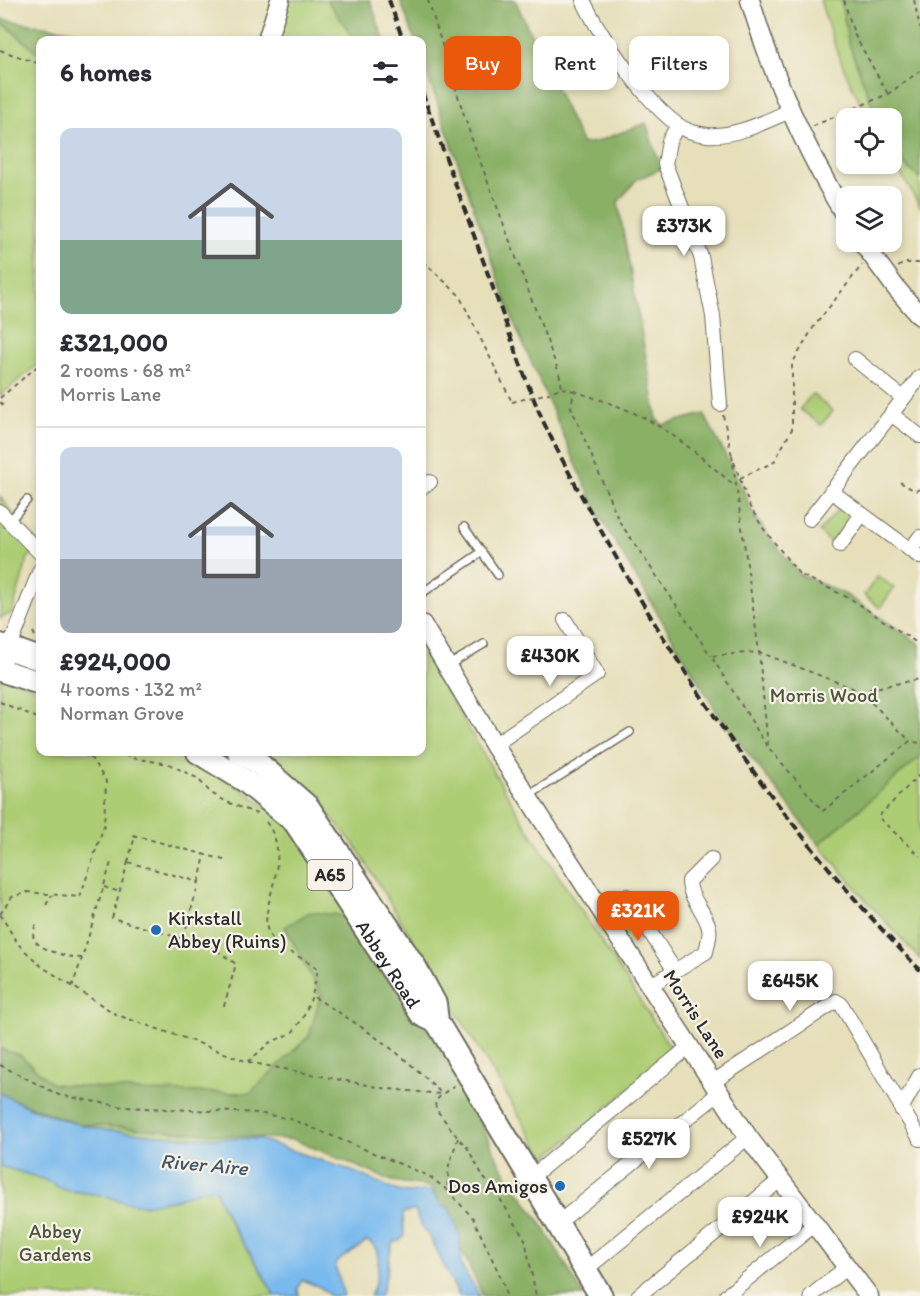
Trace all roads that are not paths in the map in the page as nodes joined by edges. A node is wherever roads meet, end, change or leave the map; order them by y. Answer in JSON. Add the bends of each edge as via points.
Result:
{"nodes":[{"id":1,"x":280,"y":0,"type":"edge"},
{"id":2,"x":583,"y":0,"type":"edge"},
{"id":3,"x":750,"y":0,"type":"edge"},
{"id":4,"x":268,"y":36,"type":"edge"},
{"id":5,"x":790,"y":111,"type":"junction"},
{"id":6,"x":678,"y":125,"type":"junction"},
{"id":7,"x":836,"y":200,"type":"edge"},
{"id":8,"x":869,"y":252,"type":"edge"},
{"id":9,"x":920,"y":316,"type":"edge"},
{"id":10,"x":855,"y":359,"type":"dead end"},
{"id":11,"x":920,"y":377,"type":"edge"},
{"id":12,"x":903,"y":398,"type":"junction"},
{"id":13,"x":720,"y":404,"type":"road end"},
{"id":14,"x":891,"y":414,"type":"junction"},
{"id":15,"x":920,"y":436,"type":"edge"},
{"id":16,"x":831,"y":491,"type":"junction"},
{"id":17,"x":27,"y":500,"type":"dead end"},
{"id":18,"x":862,"y":514,"type":"junction"},
{"id":19,"x":5,"y":516,"type":"edge"},
{"id":20,"x":810,"y":519,"type":"dead end"},
{"id":21,"x":464,"y":527,"type":"dead end"},
{"id":22,"x":920,"y":537,"type":"edge"},
{"id":23,"x":840,"y":544,"type":"dead end"},
{"id":24,"x":36,"y":550,"type":"edge"},
{"id":25,"x":482,"y":552,"type":"junction"},
{"id":26,"x":915,"y":554,"type":"edge"},
{"id":27,"x":498,"y":575,"type":"dead end"},
{"id":28,"x":36,"y":579,"type":"edge"},
{"id":29,"x":426,"y":590,"type":"edge"},
{"id":30,"x":565,"y":620,"type":"dead end"},
{"id":31,"x":426,"y":631,"type":"edge"},
{"id":32,"x":484,"y":644,"type":"dead end"},
{"id":33,"x":5,"y":646,"type":"edge"},
{"id":34,"x":36,"y":658,"type":"edge"},
{"id":35,"x":447,"y":667,"type":"junction"},
{"id":36,"x":1,"y":670,"type":"edge"},
{"id":37,"x":36,"y":682,"type":"edge"},
{"id":38,"x":630,"y":732,"type":"dead end"},
{"id":39,"x":494,"y":745,"type":"junction"},
{"id":40,"x":205,"y":756,"type":"edge"},
{"id":41,"x":246,"y":756,"type":"edge"},
{"id":42,"x":528,"y":796,"type":"junction"},
{"id":43,"x":711,"y":859,"type":"dead end"},
{"id":44,"x":627,"y":896,"type":"dead end"},
{"id":45,"x":675,"y":971,"type":"junction"},
{"id":46,"x":651,"y":985,"type":"junction"},
{"id":47,"x":437,"y":1022,"type":"junction"},
{"id":48,"x":690,"y":1046,"type":"junction"},
{"id":49,"x":920,"y":1075,"type":"edge"},
{"id":50,"x":716,"y":1087,"type":"junction"},
{"id":51,"x":902,"y":1110,"type":"junction"},
{"id":52,"x":748,"y":1137,"type":"junction"},
{"id":53,"x":920,"y":1139,"type":"edge"},
{"id":54,"x":529,"y":1179,"type":"junction"},
{"id":55,"x":780,"y":1180,"type":"junction"},
{"id":56,"x":558,"y":1223,"type":"junction"},
{"id":57,"x":814,"y":1225,"type":"junction"},
{"id":58,"x":848,"y":1266,"type":"junction"},
{"id":59,"x":585,"y":1270,"type":"junction"},
{"id":60,"x":600,"y":1296,"type":"edge"},
{"id":61,"x":638,"y":1296,"type":"edge"},
{"id":62,"x":726,"y":1296,"type":"edge"},
{"id":63,"x":811,"y":1296,"type":"edge"},
{"id":64,"x":869,"y":1296,"type":"edge"}],
"edges":[{"from":1,"to":4,"type":"street"},
{"from":2,"to":6,"type":"street","via":[[624,66]]},
{"from":3,"to":5,"type":"street"},
{"from":5,"to":6,"type":"street","via":[[751,128],[719,135],[689,132]]},
{"from":5,"to":7,"type":"street"},
{"from":6,"to":13,"type":"street","via":[[669,141],[665,164],[701,257],[713,316]]},
{"from":8,"to":9,"type":"street"},
{"from":10,"to":12,"type":"street"},
{"from":11,"to":12,"type":"street"},
{"from":12,"to":14,"type":"street"},
{"from":14,"to":15,"type":"street"},
{"from":14,"to":16,"type":"street"},
{"from":16,"to":18,"type":"street"},
{"from":16,"to":20,"type":"street"},
{"from":17,"to":19,"type":"lane"},
{"from":18,"to":23,"type":"street"},
{"from":18,"to":26,"type":"street"},
{"from":19,"to":24,"type":"street"},
{"from":21,"to":25,"type":"lane"},
{"from":22,"to":26,"type":"street"},
{"from":25,"to":27,"type":"lane"},
{"from":25,"to":29,"type":"lane"},
{"from":28,"to":33,"type":"street"},
{"from":30,"to":39,"type":"street","via":[[597,674]]},
{"from":31,"to":35,"type":"street","name":"Morris Lane"},
{"from":32,"to":35,"type":"lane"},
{"from":33,"to":34,"type":"main road"},
{"from":33,"to":36,"type":"street"},
{"from":35,"to":39,"type":"street","name":"Morris Lane"},
{"from":36,"to":37,"type":"main road"},
{"from":38,"to":42,"type":"lane"},
{"from":39,"to":42,"type":"street","name":"Morris Lane"},
{"from":40,"to":47,"type":"main road","name":"Abbey Road","number":"A65","via":[[244,780],[295,822],[422,1015]]},
{"from":41,"to":47,"type":"main road","number":"A65","via":[[308,807],[415,967],[435,1004]]},
{"from":42,"to":46,"type":"street","name":"Morris Lane"},
{"from":43,"to":45,"type":"street","via":[[689,881],[689,891],[710,930],[706,952]]},
{"from":44,"to":45,"type":"street"},
{"from":45,"to":46,"type":"street"},
{"from":46,"to":48,"type":"street","name":"Morris Lane"},
{"from":47,"to":54,"type":"main road","name":"Abbey Road","number":"A65"},
{"from":48,"to":50,"type":"street","name":"Morris Lane"},
{"from":48,"to":54,"type":"street"},
{"from":49,"to":51,"type":"street"},
{"from":50,"to":51,"type":"street","via":[[762,1049],[836,1001]]},
{"from":50,"to":52,"type":"street","name":"Morris Lane"},
{"from":50,"to":56,"type":"street"},
{"from":51,"to":53,"type":"street"},
{"from":52,"to":55,"type":"street","name":"Morris Lane"},
{"from":52,"to":59,"type":"street"},
{"from":54,"to":56,"type":"main road","name":"Abbey Road","number":"A65"},
{"from":55,"to":57,"type":"street","name":"Morris Lane"},
{"from":55,"to":61,"type":"street"},
{"from":56,"to":59,"type":"main road","name":"Abbey Road","number":"A65"},
{"from":57,"to":58,"type":"street","name":"Morris Lane"},
{"from":57,"to":62,"type":"street"},
{"from":58,"to":63,"type":"street"},
{"from":58,"to":64,"type":"street","name":"Morris Lane"},
{"from":59,"to":60,"type":"main road","name":"Abbey Road","number":"A65"}]}
